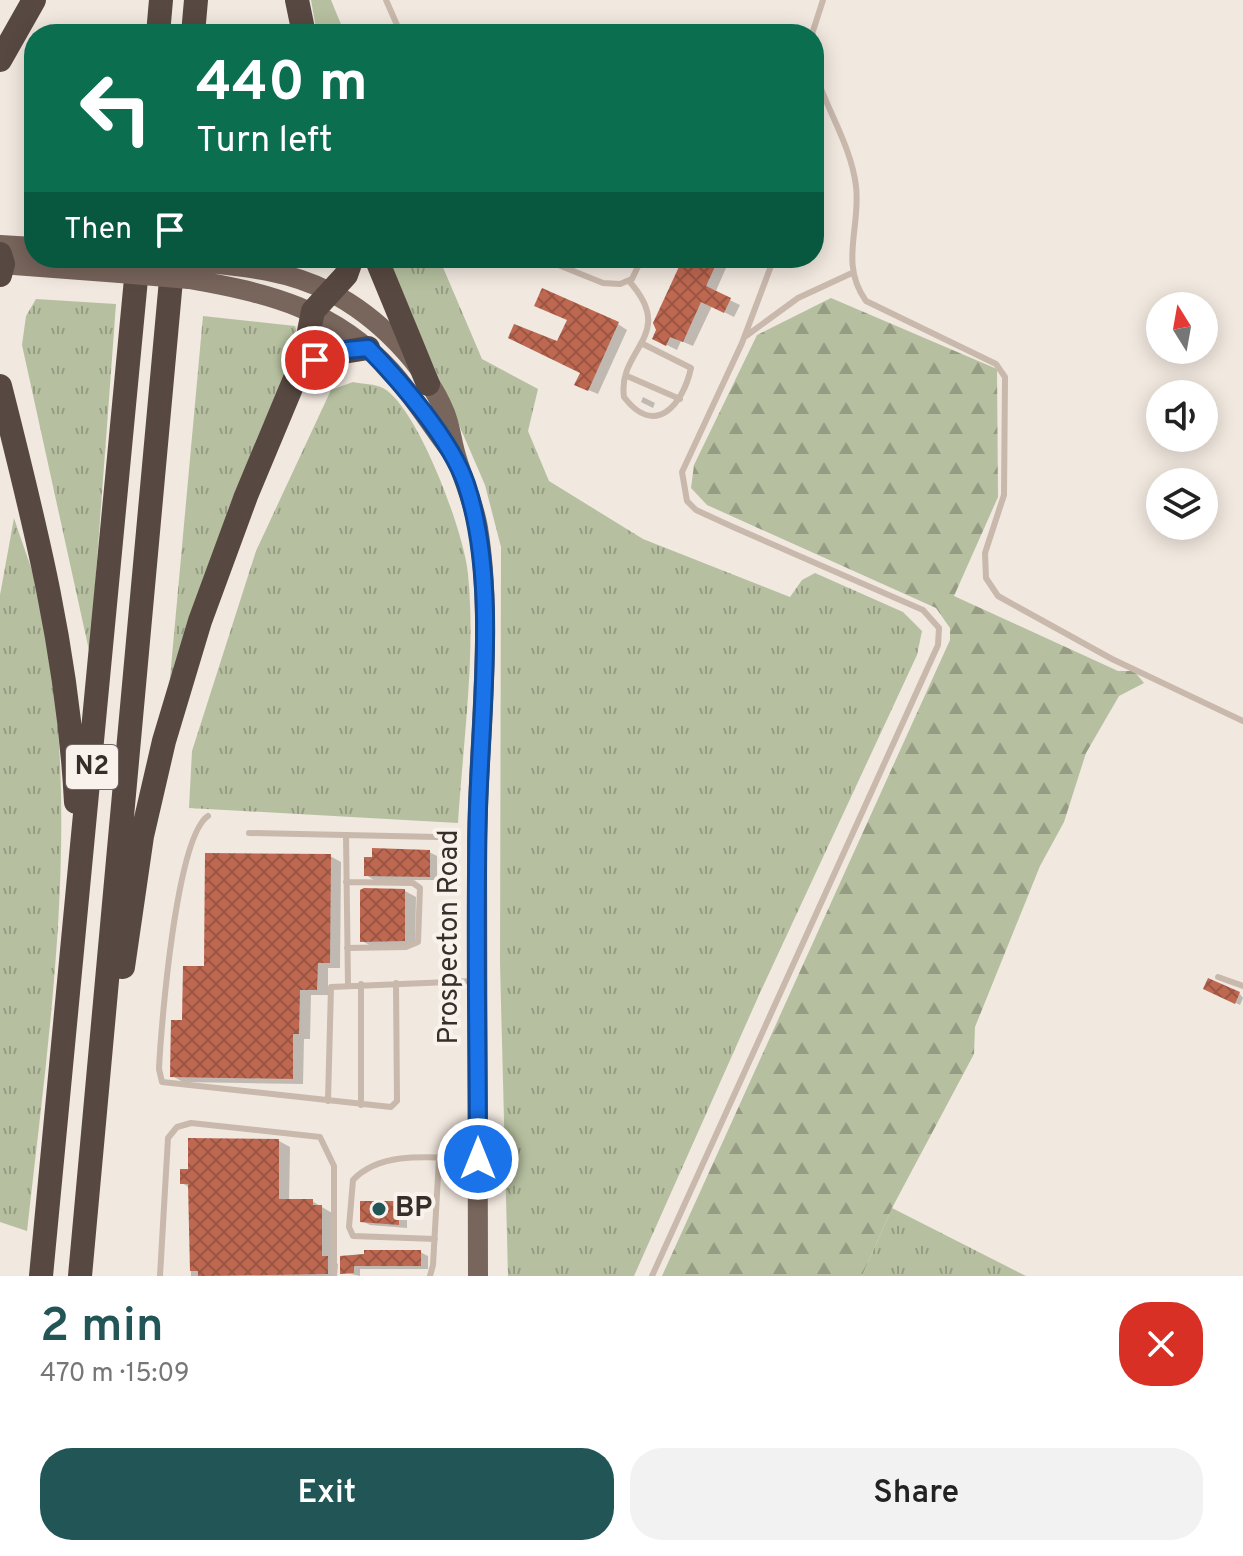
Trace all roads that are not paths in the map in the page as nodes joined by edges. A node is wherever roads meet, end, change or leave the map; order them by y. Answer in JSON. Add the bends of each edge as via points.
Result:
{"nodes":[{"id":1,"x":34,"y":0,"type":"edge"},
{"id":2,"x":161,"y":0,"type":"edge"},
{"id":3,"x":196,"y":0,"type":"edge"},
{"id":4,"x":297,"y":0,"type":"edge"},
{"id":5,"x":386,"y":0,"type":"edge"},
{"id":6,"x":823,"y":0,"type":"edge"},
{"id":7,"x":159,"y":24,"type":"edge"},
{"id":8,"x":194,"y":24,"type":"edge"},
{"id":9,"x":302,"y":24,"type":"edge"},
{"id":10,"x":397,"y":24,"type":"edge"},
{"id":11,"x":815,"y":24,"type":"edge"},
{"id":12,"x":0,"y":60,"type":"edge"},
{"id":13,"x":824,"y":94,"type":"edge"},
{"id":14,"x":24,"y":251,"type":"edge"},
{"id":15,"x":1,"y":260,"type":"edge"},
{"id":16,"x":24,"y":261,"type":"edge"},
{"id":17,"x":129,"y":268,"type":"edge"},
{"id":18,"x":184,"y":268,"type":"edge"},
{"id":19,"x":189,"y":268,"type":"edge"},
{"id":20,"x":220,"y":268,"type":"edge"},
{"id":21,"x":348,"y":268,"type":"edge"},
{"id":22,"x":380,"y":268,"type":"edge"},
{"id":23,"x":566,"y":268,"type":"edge"},
{"id":24,"x":636,"y":268,"type":"edge"},
{"id":25,"x":770,"y":268,"type":"edge"},
{"id":26,"x":852,"y":273,"type":"junction"},
{"id":27,"x":629,"y":281,"type":"junction"},
{"id":28,"x":331,"y":292,"type":"junction"},
{"id":29,"x":313,"y":311,"type":"junction"},
{"id":30,"x":745,"y":337,"type":"junction"},
{"id":31,"x":641,"y":343,"type":"junction"},
{"id":32,"x":368,"y":348,"type":"junction"},
{"id":33,"x":627,"y":376,"type":"junction"},
{"id":34,"x":297,"y":377,"type":"junction"},
{"id":35,"x":428,"y":384,"type":"junction"},
{"id":36,"x":0,"y":386,"type":"edge"},
{"id":37,"x":680,"y":399,"type":"junction"},
{"id":38,"x":456,"y":457,"type":"junction"},
{"id":39,"x":1243,"y":721,"type":"edge"},
{"id":40,"x":208,"y":816,"type":"dead end"},
{"id":41,"x":249,"y":833,"type":"dead end"},
{"id":42,"x":346,"y":835,"type":"junction"},
{"id":43,"x":437,"y":837,"type":"dead end"},
{"id":44,"x":80,"y":872,"type":"junction"},
{"id":45,"x":346,"y":882,"type":"junction"},
{"id":46,"x":347,"y":948,"type":"junction"},
{"id":47,"x":1218,"y":977,"type":"dead end"},
{"id":48,"x":478,"y":981,"type":"junction"},
{"id":49,"x":396,"y":983,"type":"junction"},
{"id":50,"x":361,"y":984,"type":"junction"},
{"id":51,"x":348,"y":985,"type":"junction"},
{"id":52,"x":1243,"y":986,"type":"edge"},
{"id":53,"x":102,"y":1036,"type":"junction"},
{"id":54,"x":328,"y":1101,"type":"junction"},
{"id":55,"x":361,"y":1105,"type":"junction"},
{"id":56,"x":439,"y":1158,"type":"junction"},
{"id":57,"x":478,"y":1159,"type":"junction"},
{"id":58,"x":435,"y":1239,"type":"junction"},
{"id":59,"x":41,"y":1276,"type":"edge"},
{"id":60,"x":80,"y":1276,"type":"edge"},
{"id":61,"x":160,"y":1276,"type":"edge"},
{"id":62,"x":334,"y":1276,"type":"edge"},
{"id":63,"x":430,"y":1276,"type":"edge"},
{"id":64,"x":478,"y":1276,"type":"edge"},
{"id":65,"x":652,"y":1276,"type":"edge"}],
"edges":[{"from":1,"to":12,"type":"highway"},
{"from":2,"to":7,"type":"highway"},
{"from":3,"to":8,"type":"highway"},
{"from":4,"to":9,"type":"highway"},
{"from":5,"to":10,"type":"lane"},
{"from":6,"to":11,"type":"lane"},
{"from":13,"to":26,"type":"lane","via":[[853,168],[857,197]]},
{"from":14,"to":15,"type":"main road","name":"Prospecton Road"},
{"from":15,"to":16,"type":"main road","name":"Prospecton Road"},
{"from":17,"to":44,"type":"highway","number":"N2"},
{"from":18,"to":53,"type":"highway","number":"N2"},
{"from":19,"to":29,"type":"main road","name":"Prospecton Road"},
{"from":20,"to":28,"type":"main road","name":"Prospecton Road","via":[[273,271]]},
{"from":21,"to":28,"type":"highway"},
{"from":22,"to":35,"type":"highway"},
{"from":23,"to":27,"type":"lane","via":[[603,283]]},
{"from":24,"to":27,"type":"lane"},
{"from":25,"to":30,"type":"lane"},
{"from":26,"to":30,"type":"lane","via":[[798,298]]},
{"from":26,"to":39,"type":"lane","via":[[866,301],[1002,371],[1004,495],[985,553],[990,588],[1112,659]]},
{"from":27,"to":31,"type":"lane","via":[[648,310]]},
{"from":28,"to":29,"type":"highway"},
{"from":28,"to":35,"type":"main road","name":"Prospecton Road","via":[[382,329]]},
{"from":29,"to":32,"type":"main road","name":"Prospecton Road"},
{"from":29,"to":34,"type":"highway"},
{"from":30,"to":65,"type":"lane","via":[[682,472],[687,501],[696,510],[923,610],[939,628],[938,645]]},
{"from":31,"to":33,"type":"lane"},
{"from":31,"to":37,"type":"lane","via":[[691,368]]},
{"from":32,"to":34,"type":"highway","via":[[325,355]]},
{"from":32,"to":38,"type":"main road","name":"Prospecton Road"},
{"from":33,"to":37,"type":"lane"},
{"from":33,"to":37,"type":"lane","via":[[624,397],[641,411],[663,414]]},
{"from":34,"to":53,"type":"highway","via":[[205,607],[164,741],[142,836],[116,1021]]},
{"from":35,"to":38,"type":"main road","name":"Prospecton Road","via":[[444,411]]},
{"from":36,"to":44,"type":"highway","via":[[62,650]]},
{"from":38,"to":48,"type":"main road","name":"Prospecton Road","via":[[478,529],[482,580]]},
{"from":40,"to":54,"type":"lane","via":[[192,845],[168,958],[160,1077],[169,1085]]},
{"from":41,"to":42,"type":"lane"},
{"from":42,"to":43,"type":"lane"},
{"from":42,"to":45,"type":"lane"},
{"from":44,"to":59,"type":"highway","number":"N2"},
{"from":45,"to":46,"type":"lane"},
{"from":45,"to":46,"type":"lane","via":[[413,883],[420,888],[418,942]]},
{"from":46,"to":51,"type":"lane"},
{"from":47,"to":52,"type":"lane"},
{"from":48,"to":49,"type":"lane"},
{"from":48,"to":57,"type":"main road","name":"Prospecton Road"},
{"from":49,"to":50,"type":"lane"},
{"from":49,"to":55,"type":"lane","via":[[397,1101],[386,1108]]},
{"from":50,"to":51,"type":"lane"},
{"from":50,"to":55,"type":"lane"},
{"from":51,"to":54,"type":"lane","via":[[334,985],[329,991]]},
{"from":53,"to":60,"type":"highway","number":"N2"},
{"from":54,"to":55,"type":"lane"},
{"from":56,"to":57,"type":"lane"},
{"from":56,"to":58,"type":"lane"},
{"from":56,"to":58,"type":"lane","via":[[392,1161],[356,1176],[350,1185],[353,1236]]},
{"from":57,"to":64,"type":"main road","name":"Prospecton Road"},
{"from":58,"to":63,"type":"lane"},
{"from":61,"to":62,"type":"lane","via":[[168,1138],[177,1127],[191,1123],[320,1137],[334,1166]]}]}
